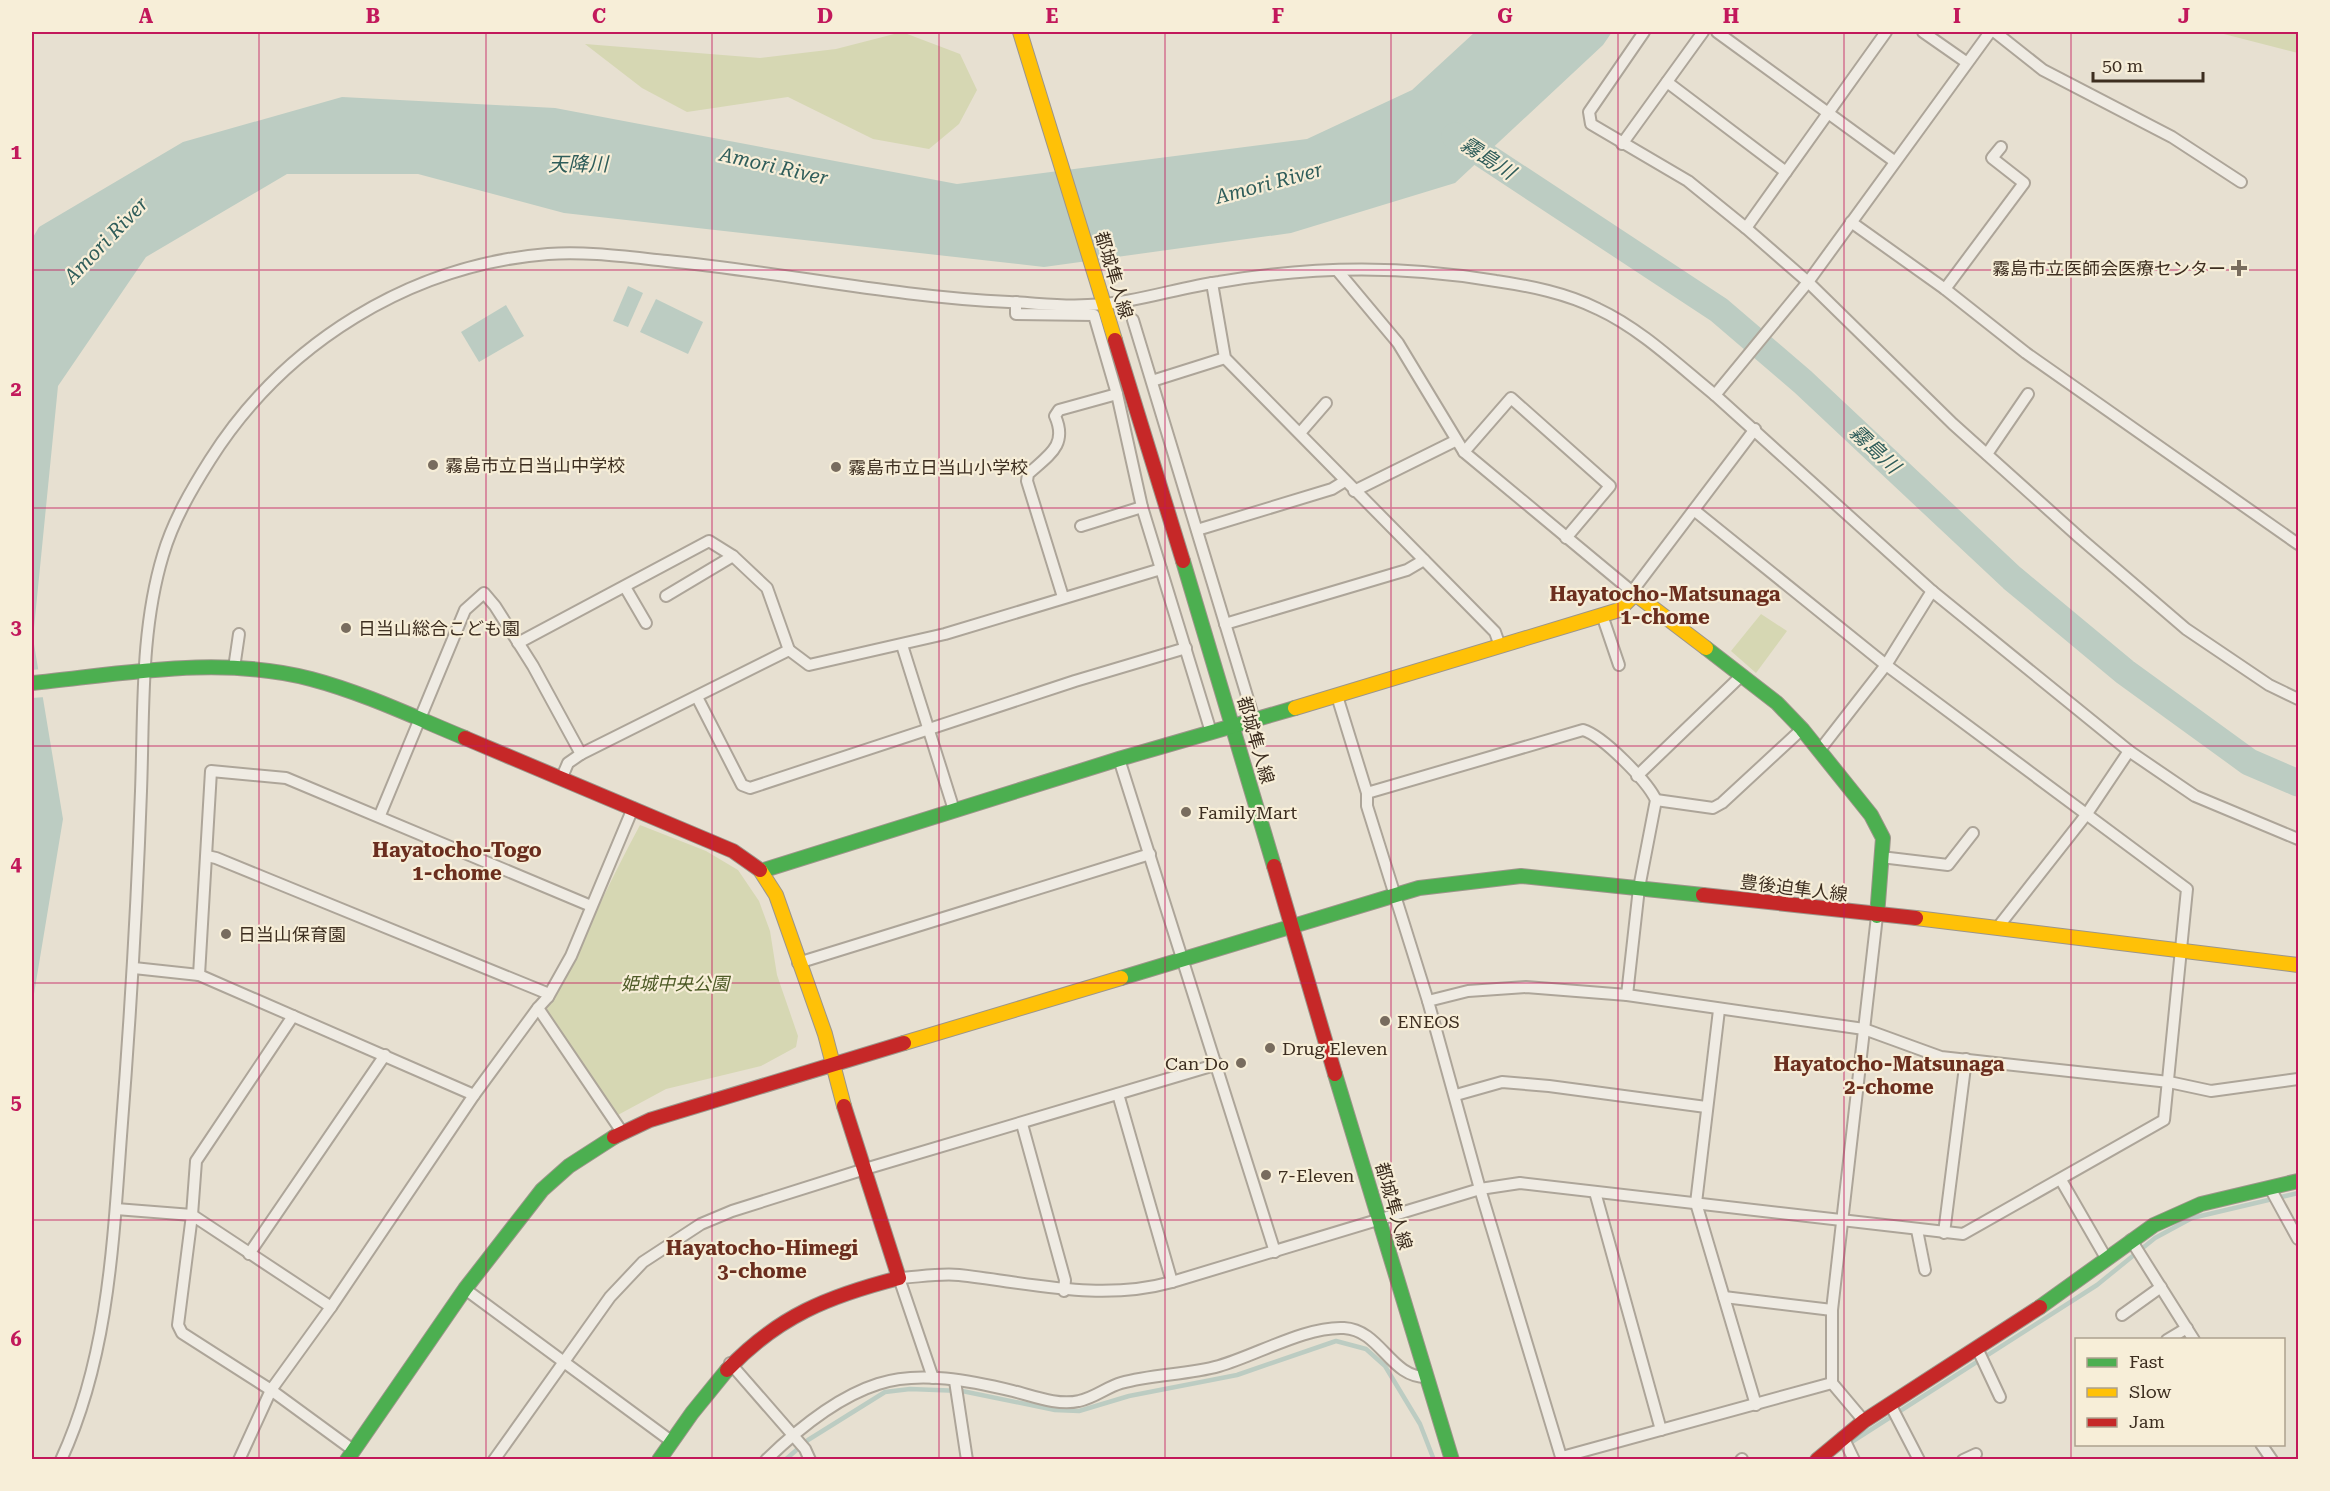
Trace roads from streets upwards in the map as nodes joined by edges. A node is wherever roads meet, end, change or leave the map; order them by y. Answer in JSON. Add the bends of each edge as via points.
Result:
{"nodes":[{"id":1,"x":1020,"y":32,"type":"edge"},
{"id":2,"x":1644,"y":32,"type":"edge"},
{"id":3,"x":1703,"y":32,"type":"edge"},
{"id":4,"x":1717,"y":32,"type":"edge"},
{"id":5,"x":1886,"y":32,"type":"edge"},
{"id":6,"x":1923,"y":32,"type":"edge"},
{"id":7,"x":1990,"y":32,"type":"edge"},
{"id":8,"x":1995,"y":32,"type":"edge"},
{"id":9,"x":1966,"y":62,"type":"junction"},
{"id":10,"x":1667,"y":82,"type":"junction"},
{"id":11,"x":1830,"y":113,"type":"junction"},
{"id":12,"x":1622,"y":144,"type":"junction"},
{"id":13,"x":2001,"y":147,"type":"dead end"},
{"id":14,"x":1894,"y":161,"type":"junction"},
{"id":15,"x":1786,"y":172,"type":"junction"},
{"id":16,"x":2241,"y":182,"type":"dead end"},
{"id":17,"x":1851,"y":222,"type":"junction"},
{"id":18,"x":1746,"y":228,"type":"junction"},
{"id":19,"x":1337,"y":270,"type":"junction"},
{"id":20,"x":1212,"y":283,"type":"junction"},
{"id":21,"x":1807,"y":284,"type":"junction"},
{"id":22,"x":1945,"y":289,"type":"junction"},
{"id":23,"x":1103,"y":298,"type":"junction"},
{"id":24,"x":1016,"y":302,"type":"junction"},
{"id":25,"x":1133,"y":320,"type":"dead end"},
{"id":26,"x":1225,"y":358,"type":"junction"},
{"id":27,"x":1152,"y":381,"type":"junction"},
{"id":28,"x":1718,"y":392,"type":"junction"},
{"id":29,"x":1117,"y":394,"type":"junction"},
{"id":30,"x":2028,"y":394,"type":"dead end"},
{"id":31,"x":1326,"y":403,"type":"dead end"},
{"id":32,"x":1755,"y":429,"type":"junction"},
{"id":33,"x":1300,"y":433,"type":"junction"},
{"id":34,"x":1455,"y":441,"type":"junction"},
{"id":35,"x":1464,"y":452,"type":"junction"},
{"id":36,"x":1987,"y":454,"type":"junction"},
{"id":37,"x":1345,"y":481,"type":"junction"},
{"id":38,"x":1354,"y":491,"type":"junction"},
{"id":39,"x":1142,"y":507,"type":"junction"},
{"id":40,"x":1694,"y":510,"type":"junction"},
{"id":41,"x":1081,"y":526,"type":"dead end"},
{"id":42,"x":1197,"y":530,"type":"junction"},
{"id":43,"x":1566,"y":538,"type":"junction"},
{"id":44,"x":2298,"y":544,"type":"edge"},
{"id":45,"x":733,"y":556,"type":"junction"},
{"id":46,"x":1424,"y":560,"type":"junction"},
{"id":47,"x":1161,"y":569,"type":"junction"},
{"id":48,"x":625,"y":587,"type":"junction"},
{"id":49,"x":1932,"y":591,"type":"junction"},
{"id":50,"x":1635,"y":594,"type":"junction"},
{"id":51,"x":666,"y":596,"type":"dead end"},
{"id":52,"x":1063,"y":597,"type":"junction"},
{"id":53,"x":1602,"y":615,"type":"junction"},
{"id":54,"x":646,"y":623,"type":"dead end"},
{"id":55,"x":1225,"y":624,"type":"junction"},
{"id":56,"x":239,"y":634,"type":"dead end"},
{"id":57,"x":518,"y":644,"type":"junction"},
{"id":58,"x":902,"y":645,"type":"junction"},
{"id":59,"x":1500,"y":646,"type":"junction"},
{"id":60,"x":1186,"y":648,"type":"junction"},
{"id":61,"x":789,"y":650,"type":"junction"},
{"id":62,"x":1619,"y":664,"type":"dead end"},
{"id":63,"x":1886,"y":665,"type":"junction"},
{"id":64,"x":234,"y":668,"type":"junction"},
{"id":65,"x":141,"y":672,"type":"junction"},
{"id":66,"x":1741,"y":676,"type":"junction"},
{"id":67,"x":32,"y":683,"type":"edge"},
{"id":68,"x":1337,"y":696,"type":"junction"},
{"id":69,"x":697,"y":697,"type":"junction"},
{"id":70,"x":2298,"y":699,"type":"edge"},
{"id":71,"x":419,"y":718,"type":"junction"},
{"id":72,"x":1254,"y":719,"type":"junction"},
{"id":73,"x":1234,"y":726,"type":"junction"},
{"id":74,"x":1802,"y":729,"type":"junction"},
{"id":75,"x":929,"y":730,"type":"junction"},
{"id":76,"x":1211,"y":732,"type":"junction"},
{"id":77,"x":1819,"y":751,"type":"junction"},
{"id":78,"x":2129,"y":751,"type":"junction"},
{"id":79,"x":581,"y":754,"type":"junction"},
{"id":80,"x":1119,"y":759,"type":"junction"},
{"id":81,"x":1637,"y":776,"type":"junction"},
{"id":82,"x":562,"y":777,"type":"junction"},
{"id":83,"x":1366,"y":793,"type":"junction"},
{"id":84,"x":1656,"y":800,"type":"junction"},
{"id":85,"x":633,"y":808,"type":"junction"},
{"id":86,"x":954,"y":810,"type":"junction"},
{"id":87,"x":380,"y":815,"type":"junction"},
{"id":88,"x":2086,"y":815,"type":"junction"},
{"id":89,"x":1973,"y":833,"type":"dead end"},
{"id":90,"x":2298,"y":839,"type":"edge"},
{"id":91,"x":1150,"y":854,"type":"junction"},
{"id":92,"x":207,"y":856,"type":"junction"},
{"id":93,"x":1881,"y":857,"type":"junction"},
{"id":94,"x":761,"y":871,"type":"junction"},
{"id":95,"x":1639,"y":888,"type":"junction"},
{"id":96,"x":1395,"y":895,"type":"junction"},
{"id":97,"x":591,"y":906,"type":"junction"},
{"id":98,"x":1877,"y":916,"type":"junction"},
{"id":99,"x":1291,"y":927,"type":"junction"},
{"id":100,"x":1998,"y":927,"type":"junction"},
{"id":101,"x":2181,"y":949,"type":"junction"},
{"id":102,"x":1184,"y":958,"type":"junction"},
{"id":103,"x":798,"y":963,"type":"junction"},
{"id":104,"x":2298,"y":965,"type":"edge"},
{"id":105,"x":134,"y":968,"type":"junction"},
{"id":106,"x":199,"y":975,"type":"junction"},
{"id":107,"x":1627,"y":995,"type":"junction"},
{"id":108,"x":548,"y":998,"type":"junction"},
{"id":109,"x":1428,"y":1001,"type":"junction"},
{"id":110,"x":538,"y":1008,"type":"junction"},
{"id":111,"x":1719,"y":1010,"type":"junction"},
{"id":112,"x":293,"y":1016,"type":"junction"},
{"id":113,"x":1864,"y":1029,"type":"junction"},
{"id":114,"x":385,"y":1055,"type":"junction"},
{"id":115,"x":1966,"y":1059,"type":"junction"},
{"id":116,"x":833,"y":1064,"type":"junction"},
{"id":117,"x":1218,"y":1064,"type":"junction"},
{"id":118,"x":2298,"y":1079,"type":"edge"},
{"id":119,"x":2169,"y":1082,"type":"junction"},
{"id":120,"x":1118,"y":1094,"type":"junction"},
{"id":121,"x":474,"y":1095,"type":"junction"},
{"id":122,"x":1455,"y":1095,"type":"junction"},
{"id":123,"x":1706,"y":1107,"type":"junction"},
{"id":124,"x":1022,"y":1124,"type":"junction"},
{"id":125,"x":622,"y":1132,"type":"junction"},
{"id":126,"x":865,"y":1169,"type":"junction"},
{"id":127,"x":2061,"y":1180,"type":"junction"},
{"id":128,"x":2298,"y":1181,"type":"edge"},
{"id":129,"x":2270,"y":1188,"type":"junction"},
{"id":130,"x":1480,"y":1189,"type":"junction"},
{"id":131,"x":1595,"y":1192,"type":"junction"},
{"id":132,"x":1696,"y":1203,"type":"junction"},
{"id":133,"x":116,"y":1209,"type":"junction"},
{"id":134,"x":192,"y":1215,"type":"junction"},
{"id":135,"x":1379,"y":1221,"type":"junction"},
{"id":136,"x":1840,"y":1221,"type":"junction"},
{"id":137,"x":1917,"y":1230,"type":"junction"},
{"id":138,"x":1944,"y":1233,"type":"junction"},
{"id":139,"x":2298,"y":1239,"type":"edge"},
{"id":140,"x":2133,"y":1243,"type":"junction"},
{"id":141,"x":1275,"y":1251,"type":"junction"},
{"id":142,"x":249,"y":1254,"type":"junction"},
{"id":143,"x":2106,"y":1258,"type":"junction"},
{"id":144,"x":1925,"y":1270,"type":"dead end"},
{"id":145,"x":899,"y":1278,"type":"junction"},
{"id":146,"x":1172,"y":1282,"type":"junction"},
{"id":147,"x":2161,"y":1287,"type":"junction"},
{"id":148,"x":465,"y":1289,"type":"junction"},
{"id":149,"x":1064,"y":1291,"type":"junction"},
{"id":150,"x":1724,"y":1297,"type":"junction"},
{"id":151,"x":331,"y":1308,"type":"junction"},
{"id":152,"x":1832,"y":1310,"type":"junction"},
{"id":153,"x":2122,"y":1315,"type":"dead end"},
{"id":154,"x":2187,"y":1328,"type":"junction"},
{"id":155,"x":2170,"y":1338,"type":"edge"},
{"id":156,"x":2193,"y":1338,"type":"edge"},
{"id":157,"x":1977,"y":1349,"type":"junction"},
{"id":158,"x":564,"y":1360,"type":"junction"},
{"id":159,"x":730,"y":1363,"type":"junction"},
{"id":160,"x":1427,"y":1377,"type":"junction"},
{"id":161,"x":933,"y":1378,"type":"junction"},
{"id":162,"x":956,"y":1383,"type":"junction"},
{"id":163,"x":1832,"y":1383,"type":"junction"},
{"id":164,"x":272,"y":1390,"type":"junction"},
{"id":165,"x":2000,"y":1397,"type":"dead end"},
{"id":166,"x":1756,"y":1405,"type":"junction"},
{"id":167,"x":1890,"y":1405,"type":"junction"},
{"id":168,"x":1864,"y":1421,"type":"junction"},
{"id":169,"x":1660,"y":1430,"type":"junction"},
{"id":170,"x":794,"y":1436,"type":"junction"},
{"id":171,"x":1843,"y":1438,"type":"junction"},
{"id":172,"x":671,"y":1441,"type":"junction"},
{"id":173,"x":2262,"y":1446,"type":"edge"},
{"id":174,"x":1976,"y":1454,"type":"dead end"},
{"id":175,"x":350,"y":1455,"type":"edge"},
{"id":176,"x":1852,"y":1457,"type":"edge"},
{"id":177,"x":1562,"y":1458,"type":"edge"},
{"id":178,"x":61,"y":1460,"type":"edge"},
{"id":179,"x":239,"y":1460,"type":"edge"},
{"id":180,"x":494,"y":1460,"type":"edge"},
{"id":181,"x":659,"y":1460,"type":"edge"},
{"id":182,"x":766,"y":1460,"type":"edge"},
{"id":183,"x":810,"y":1460,"type":"edge"},
{"id":184,"x":967,"y":1460,"type":"edge"},
{"id":185,"x":1452,"y":1460,"type":"edge"},
{"id":186,"x":1817,"y":1460,"type":"edge"},
{"id":187,"x":1919,"y":1460,"type":"edge"},
{"id":188,"x":1963,"y":1460,"type":"edge"},
{"id":189,"x":2272,"y":1460,"type":"edge"}],
"edges":[{"from":1,"to":23,"type":"street","name":"都城隼人線"},
{"from":2,"to":12,"type":"street","via":[[1588,115],[1593,126]]},
{"from":3,"to":10,"type":"street"},
{"from":4,"to":11,"type":"street"},
{"from":5,"to":11,"type":"street"},
{"from":6,"to":9,"type":"street"},
{"from":7,"to":9,"type":"street"},
{"from":8,"to":16,"type":"street","via":[[2043,70],[2172,137]]},
{"from":9,"to":14,"type":"street"},
{"from":10,"to":12,"type":"street"},
{"from":10,"to":15,"type":"street"},
{"from":11,"to":14,"type":"street"},
{"from":11,"to":15,"type":"street"},
{"from":12,"to":18,"type":"street","via":[[1688,181]]},
{"from":13,"to":22,"type":"street","via":[[1992,158],[2024,183]]},
{"from":14,"to":17,"type":"street"},
{"from":15,"to":18,"type":"street"},
{"from":17,"to":21,"type":"street"},
{"from":17,"to":22,"type":"street"},
{"from":18,"to":21,"type":"street"},
{"from":19,"to":20,"type":"street","via":[[1266,274]]},
{"from":19,"to":28,"type":"street","via":[[1424,271],[1502,282],[1567,297],[1594,306],[1624,324]]},
{"from":19,"to":34,"type":"street","via":[[1398,343]]},
{"from":20,"to":23,"type":"street"},
{"from":20,"to":26,"type":"street"},
{"from":21,"to":28,"type":"street"},
{"from":21,"to":36,"type":"street"},
{"from":22,"to":44,"type":"street","via":[[2026,353]]},
{"from":23,"to":24,"type":"street","via":[[1088,306]]},
{"from":23,"to":73,"type":"street","name":"都城隼人線"},
{"from":24,"to":29,"type":"street","via":[[1016,314],[1094,315]]},
{"from":24,"to":65,"type":"street","via":[[943,299],[704,264],[580,253],[498,260],[395,294],[293,360],[226,434],[188,494],[164,551],[151,603]]},
{"from":25,"to":27,"type":"street"},
{"from":26,"to":27,"type":"street"},
{"from":26,"to":33,"type":"street"},
{"from":27,"to":42,"type":"street"},
{"from":28,"to":32,"type":"street"},
{"from":29,"to":39,"type":"street"},
{"from":29,"to":52,"type":"street","via":[[1059,410],[1055,416],[1061,432],[1059,441],[1027,481]]},
{"from":30,"to":36,"type":"street"},
{"from":31,"to":33,"type":"street"},
{"from":32,"to":40,"type":"street"},
{"from":32,"to":49,"type":"street"},
{"from":33,"to":37,"type":"street"},
{"from":34,"to":35,"type":"street"},
{"from":34,"to":38,"type":"street"},
{"from":35,"to":43,"type":"street"},
{"from":35,"to":43,"type":"street","via":[[1511,398],[1610,486]]},
{"from":36,"to":70,"type":"street","via":[[2186,629],[2269,685]]},
{"from":37,"to":38,"type":"street"},
{"from":37,"to":42,"type":"street","via":[[1332,489]]},
{"from":38,"to":46,"type":"street"},
{"from":39,"to":41,"type":"street"},
{"from":39,"to":47,"type":"street"},
{"from":40,"to":50,"type":"street","via":[[1637,585]]},
{"from":40,"to":63,"type":"street"},
{"from":42,"to":55,"type":"street"},
{"from":43,"to":50,"type":"street"},
{"from":45,"to":48,"type":"street","via":[[709,541]]},
{"from":45,"to":51,"type":"street"},
{"from":45,"to":61,"type":"street","via":[[768,588]]},
{"from":46,"to":55,"type":"street","via":[[1407,570]]},
{"from":46,"to":59,"type":"street","via":[[1495,633]]},
{"from":47,"to":52,"type":"street"},
{"from":47,"to":60,"type":"street"},
{"from":48,"to":54,"type":"street"},
{"from":48,"to":57,"type":"street"},
{"from":49,"to":63,"type":"street"},
{"from":49,"to":78,"type":"street"},
{"from":50,"to":53,"type":"street","via":[[1619,610]]},
{"from":50,"to":66,"type":"street"},
{"from":52,"to":58,"type":"street"},
{"from":53,"to":59,"type":"street"},
{"from":53,"to":62,"type":"street"},
{"from":55,"to":72,"type":"street"},
{"from":56,"to":64,"type":"street"},
{"from":57,"to":71,"type":"street","via":[[484,593],[476,597],[465,610]]},
{"from":57,"to":79,"type":"street"},
{"from":58,"to":61,"type":"street","via":[[809,665]]},
{"from":58,"to":75,"type":"street"},
{"from":59,"to":68,"type":"street"},
{"from":60,"to":75,"type":"street"},
{"from":60,"to":76,"type":"street"},
{"from":61,"to":69,"type":"street"},
{"from":63,"to":77,"type":"street"},
{"from":63,"to":88,"type":"street"},
{"from":64,"to":65,"type":"street"},
{"from":64,"to":71,"type":"street","via":[[308,678]]},
{"from":65,"to":67,"type":"street"},
{"from":65,"to":105,"type":"street"},
{"from":66,"to":74,"type":"street","via":[[1777,703]]},
{"from":66,"to":81,"type":"street"},
{"from":68,"to":72,"type":"street"},
{"from":68,"to":83,"type":"street"},
{"from":69,"to":75,"type":"street","via":[[742,784],[750,788]]},
{"from":69,"to":79,"type":"street"},
{"from":71,"to":82,"type":"street"},
{"from":71,"to":87,"type":"street"},
{"from":72,"to":73,"type":"street"},
{"from":73,"to":76,"type":"street"},
{"from":73,"to":99,"type":"street","name":"都城隼人線"},
{"from":74,"to":77,"type":"street"},
{"from":74,"to":84,"type":"street","via":[[1713,808]]},
{"from":75,"to":86,"type":"street"},
{"from":76,"to":80,"type":"street"},
{"from":77,"to":93,"type":"street","via":[[1871,814],[1883,838]]},
{"from":78,"to":88,"type":"street"},
{"from":78,"to":90,"type":"street","via":[[2195,796]]},
{"from":79,"to":82,"type":"street","via":[[568,763]]},
{"from":80,"to":86,"type":"street"},
{"from":80,"to":91,"type":"street"},
{"from":81,"to":83,"type":"street","via":[[1594,733],[1583,730]]},
{"from":81,"to":84,"type":"street"},
{"from":82,"to":85,"type":"street"},
{"from":83,"to":96,"type":"street"},
{"from":84,"to":95,"type":"street"},
{"from":85,"to":94,"type":"street","via":[[733,850]]},
{"from":85,"to":97,"type":"street"},
{"from":86,"to":94,"type":"street"},
{"from":87,"to":92,"type":"street","via":[[286,778],[211,771]]},
{"from":87,"to":97,"type":"street"},
{"from":88,"to":100,"type":"street"},
{"from":88,"to":101,"type":"street","via":[[2187,889]]},
{"from":89,"to":93,"type":"street","via":[[1948,865]]},
{"from":91,"to":102,"type":"street"},
{"from":91,"to":103,"type":"street"},
{"from":92,"to":106,"type":"street"},
{"from":92,"to":108,"type":"street","via":[[549,994]]},
{"from":93,"to":98,"type":"street"},
{"from":94,"to":103,"type":"street","via":[[776,895]]},
{"from":95,"to":96,"type":"street","name":"豊後迫隼人線","via":[[1521,876],[1419,888]]},
{"from":95,"to":98,"type":"street","name":"豊後迫隼人線"},
{"from":95,"to":107,"type":"street"},
{"from":96,"to":99,"type":"street","name":"豊後迫隼人線"},
{"from":96,"to":109,"type":"street"},
{"from":97,"to":108,"type":"street","via":[[571,956]]},
{"from":98,"to":100,"type":"street","name":"豊後迫隼人線"},
{"from":98,"to":113,"type":"street"},
{"from":99,"to":102,"type":"street","name":"豊後迫隼人線"},
{"from":99,"to":135,"type":"street","name":"都城隼人線"},
{"from":100,"to":101,"type":"street","name":"豊後迫隼人線"},
{"from":101,"to":104,"type":"street","name":"豊後迫隼人線"},
{"from":101,"to":119,"type":"street"},
{"from":102,"to":116,"type":"street","name":"豊後迫隼人線"},
{"from":102,"to":117,"type":"street"},
{"from":103,"to":116,"type":"street"},
{"from":105,"to":106,"type":"street"},
{"from":105,"to":133,"type":"street"},
{"from":106,"to":112,"type":"street"},
{"from":107,"to":109,"type":"street","via":[[1527,987],[1468,991]]},
{"from":107,"to":111,"type":"street"},
{"from":108,"to":110,"type":"street"},
{"from":109,"to":122,"type":"street"},
{"from":110,"to":121,"type":"street"},
{"from":110,"to":125,"type":"street"},
{"from":111,"to":113,"type":"street"},
{"from":111,"to":123,"type":"street"},
{"from":112,"to":114,"type":"street"},
{"from":112,"to":134,"type":"street","via":[[196,1161]]},
{"from":113,"to":115,"type":"street","via":[[1941,1057]]},
{"from":113,"to":136,"type":"street"},
{"from":114,"to":121,"type":"street"},
{"from":114,"to":142,"type":"street"},
{"from":115,"to":119,"type":"street"},
{"from":115,"to":138,"type":"street"},
{"from":116,"to":125,"type":"street","name":"豊後迫隼人線"},
{"from":116,"to":126,"type":"street"},
{"from":117,"to":120,"type":"street"},
{"from":117,"to":141,"type":"street"},
{"from":118,"to":119,"type":"street","via":[[2211,1091]]},
{"from":119,"to":127,"type":"street","via":[[2164,1120]]},
{"from":120,"to":124,"type":"street"},
{"from":120,"to":146,"type":"street"},
{"from":121,"to":151,"type":"street"},
{"from":122,"to":123,"type":"street","via":[[1502,1082]]},
{"from":122,"to":130,"type":"street"},
{"from":123,"to":132,"type":"street"},
{"from":124,"to":126,"type":"street"},
{"from":124,"to":149,"type":"street","via":[[1065,1280]]},
{"from":125,"to":148,"type":"street","name":"豊後迫隼人線","via":[[569,1166],[542,1190]]},
{"from":126,"to":145,"type":"street"},
{"from":126,"to":158,"type":"street","via":[[732,1211],[667,1245],[643,1262],[610,1297]]},
{"from":127,"to":138,"type":"street","via":[[1963,1234]]},
{"from":127,"to":143,"type":"street"},
{"from":128,"to":129,"type":"street"},
{"from":129,"to":139,"type":"street"},
{"from":129,"to":140,"type":"street","via":[[2201,1204],[2154,1225]]},
{"from":130,"to":131,"type":"street","via":[[1520,1183]]},
{"from":130,"to":135,"type":"street"},
{"from":130,"to":177,"type":"street"},
{"from":131,"to":132,"type":"street"},
{"from":131,"to":169,"type":"street"},
{"from":132,"to":136,"type":"street"},
{"from":132,"to":150,"type":"street"},
{"from":133,"to":134,"type":"street"},
{"from":133,"to":178,"type":"street","via":[[96,1359],[74,1432]]},
{"from":134,"to":142,"type":"street"},
{"from":134,"to":164,"type":"street","via":[[178,1325],[182,1333]]},
{"from":135,"to":141,"type":"street"},
{"from":135,"to":160,"type":"street","name":"都城隼人線"},
{"from":136,"to":137,"type":"street"},
{"from":136,"to":152,"type":"street"},
{"from":137,"to":138,"type":"street"},
{"from":137,"to":144,"type":"street"},
{"from":140,"to":143,"type":"street"},
{"from":140,"to":147,"type":"street"},
{"from":141,"to":146,"type":"street"},
{"from":142,"to":151,"type":"street"},
{"from":143,"to":157,"type":"street"},
{"from":145,"to":149,"type":"street","via":[[956,1275]]},
{"from":145,"to":159,"type":"street","via":[[845,1292],[794,1314]]},
{"from":145,"to":161,"type":"street"},
{"from":146,"to":149,"type":"street","via":[[1127,1292]]},
{"from":147,"to":153,"type":"street"},
{"from":147,"to":154,"type":"street"},
{"from":148,"to":158,"type":"street"},
{"from":148,"to":175,"type":"street","name":"豊後迫隼人線"},
{"from":150,"to":152,"type":"street"},
{"from":150,"to":166,"type":"street"},
{"from":151,"to":164,"type":"street"},
{"from":152,"to":163,"type":"street"},
{"from":154,"to":155,"type":"street"},
{"from":154,"to":156,"type":"street"},
{"from":157,"to":165,"type":"street"},
{"from":157,"to":167,"type":"street"},
{"from":158,"to":172,"type":"street"},
{"from":158,"to":180,"type":"street"},
{"from":159,"to":170,"type":"street"},
{"from":159,"to":172,"type":"street"},
{"from":160,"to":162,"type":"street","via":[[1405,1372],[1364,1334],[1347,1328],[1311,1333],[1217,1367],[1120,1383],[1079,1401],[1053,1401],[996,1387]]},
{"from":160,"to":185,"type":"street","name":"都城隼人線"},
{"from":161,"to":162,"type":"street"},
{"from":161,"to":170,"type":"street","via":[[878,1384],[845,1400]]},
{"from":162,"to":184,"type":"street"},
{"from":163,"to":166,"type":"street"},
{"from":163,"to":168,"type":"street"},
{"from":164,"to":175,"type":"street"},
{"from":164,"to":179,"type":"street"},
{"from":166,"to":169,"type":"street"},
{"from":167,"to":168,"type":"street"},
{"from":167,"to":187,"type":"street"},
{"from":168,"to":171,"type":"street"},
{"from":169,"to":177,"type":"street"},
{"from":170,"to":182,"type":"street"},
{"from":170,"to":183,"type":"street"},
{"from":171,"to":176,"type":"street"},
{"from":171,"to":186,"type":"street"},
{"from":172,"to":181,"type":"street"},
{"from":173,"to":189,"type":"street"},
{"from":174,"to":188,"type":"street"}]}
